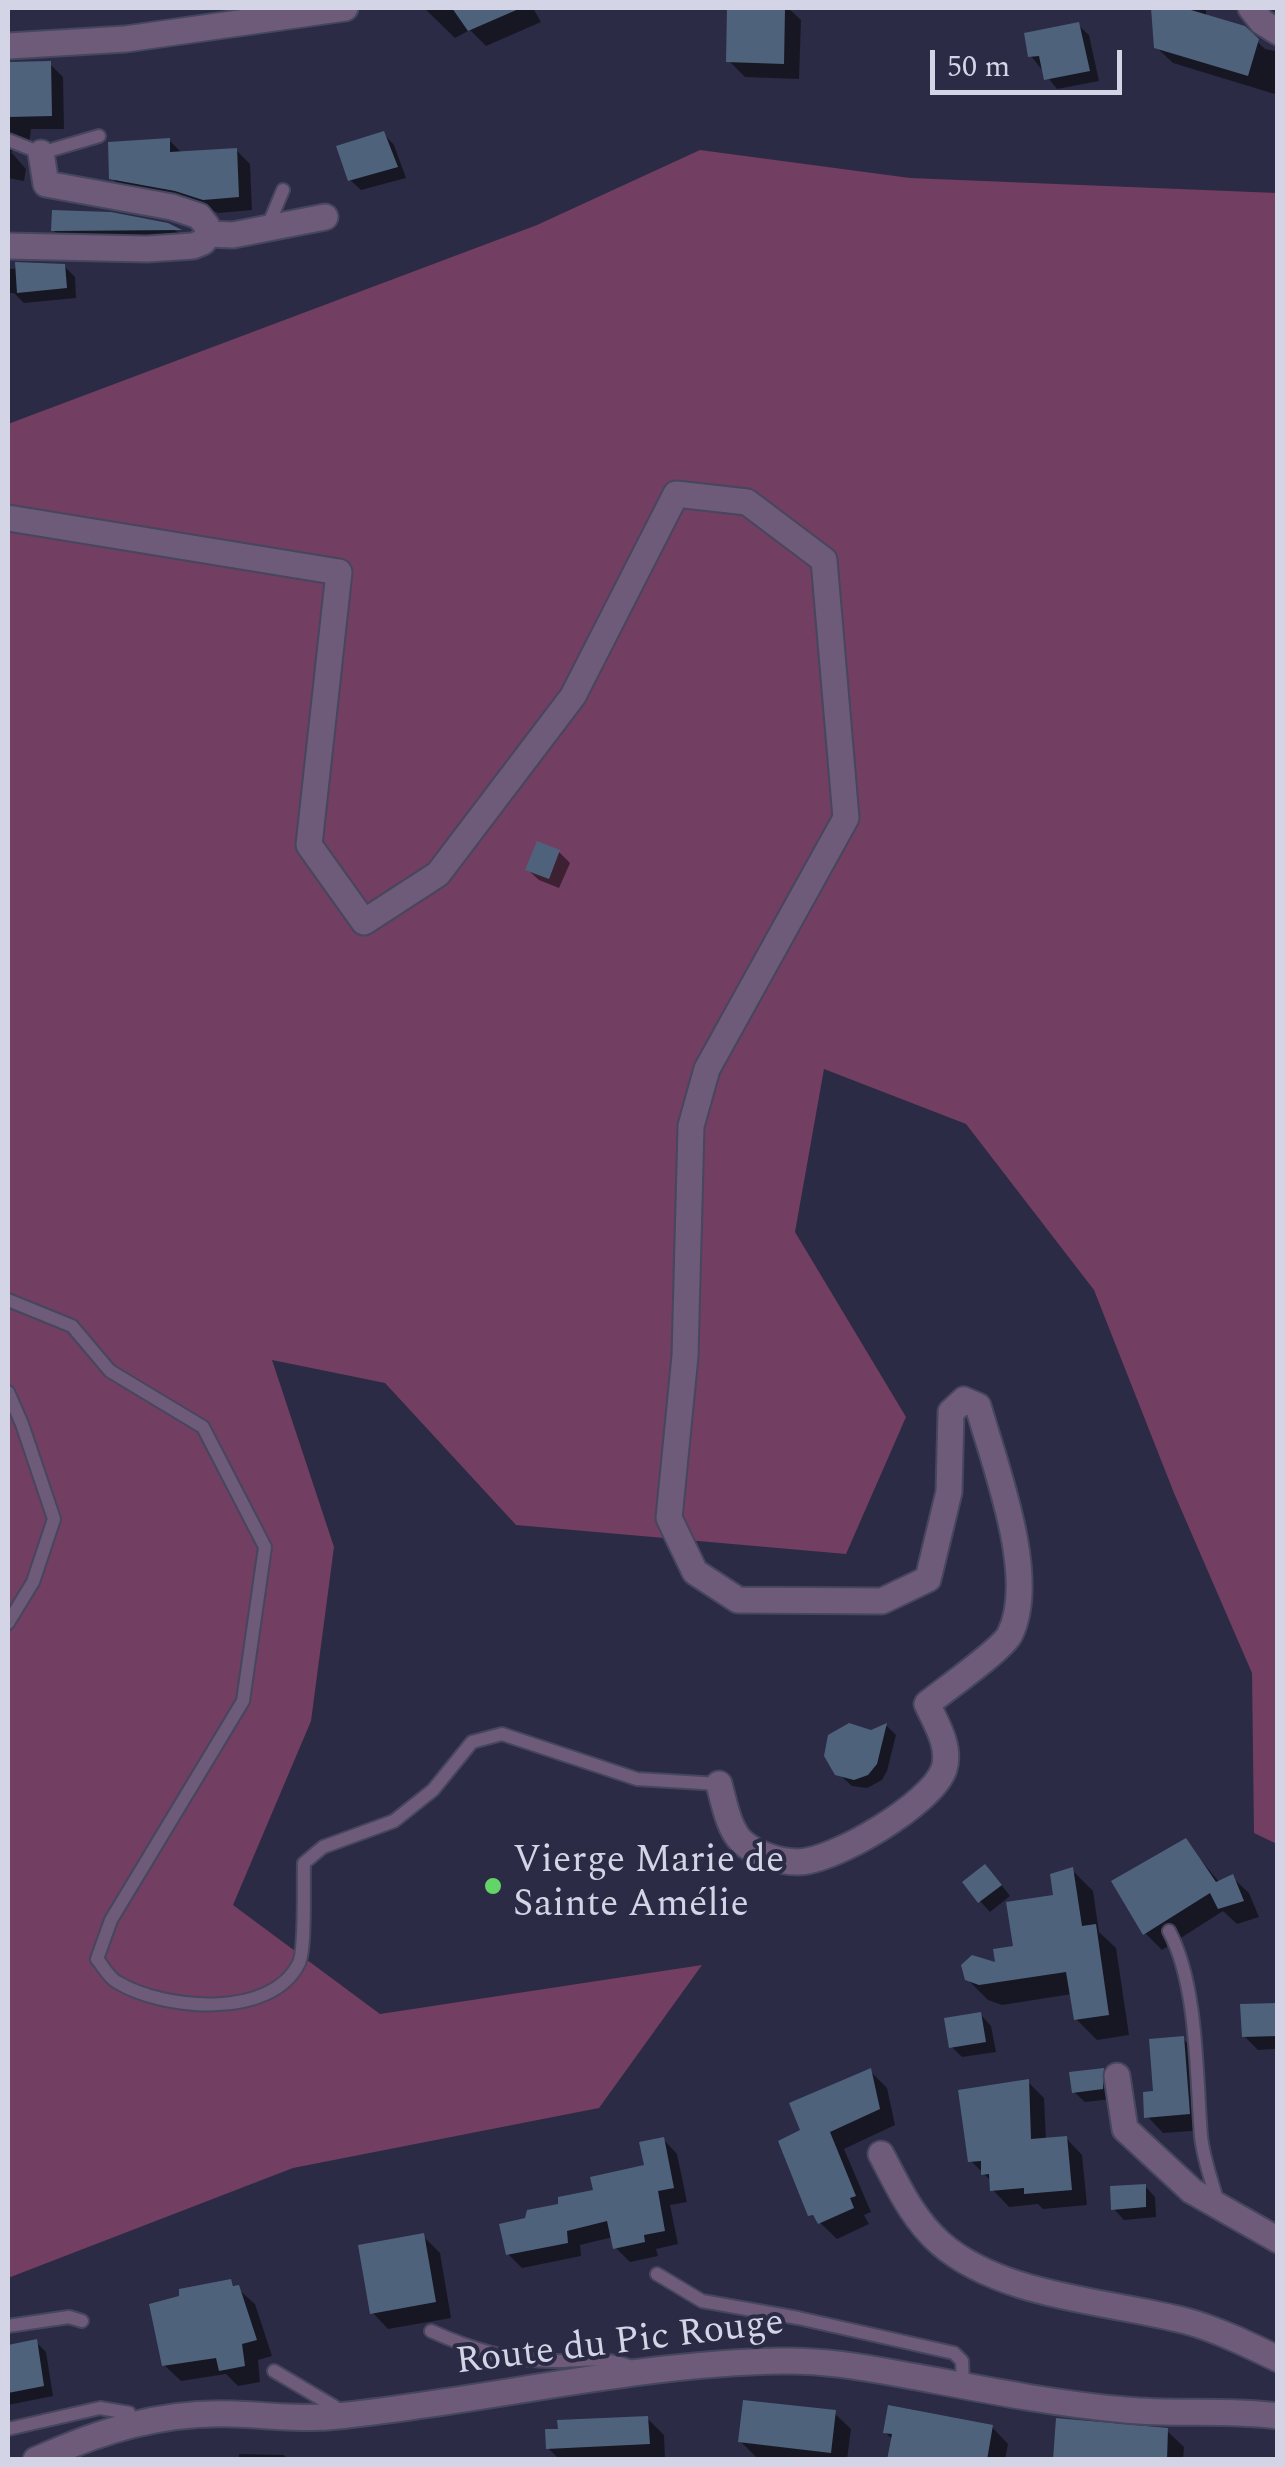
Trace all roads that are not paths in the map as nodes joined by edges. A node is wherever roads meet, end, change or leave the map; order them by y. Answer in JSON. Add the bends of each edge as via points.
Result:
{"nodes":[{"id":1,"x":345,"y":8,"type":"edge"},
{"id":2,"x":1251,"y":8,"type":"edge"},
{"id":3,"x":1278,"y":32,"type":"edge"},
{"id":4,"x":8,"y":46,"type":"edge"},
{"id":5,"x":99,"y":136,"type":"dead end"},
{"id":6,"x":8,"y":140,"type":"edge"},
{"id":7,"x":41,"y":153,"type":"junction"},
{"id":8,"x":283,"y":190,"type":"dead end"},
{"id":9,"x":326,"y":217,"type":"dead end"},
{"id":10,"x":267,"y":229,"type":"junction"},
{"id":11,"x":208,"y":234,"type":"junction"},
{"id":12,"x":8,"y":246,"type":"edge"},
{"id":13,"x":8,"y":518,"type":"edge"},
{"id":14,"x":8,"y":1300,"type":"edge"},
{"id":15,"x":8,"y":1392,"type":"edge"},
{"id":16,"x":8,"y":1622,"type":"edge"},
{"id":17,"x":719,"y":1784,"type":"joint"},
{"id":18,"x":1169,"y":1932,"type":"dead end"},
{"id":19,"x":1118,"y":2076,"type":"dead end"},
{"id":20,"x":881,"y":2154,"type":"dead end"},
{"id":21,"x":1218,"y":2204,"type":"junction"},
{"id":22,"x":1278,"y":2240,"type":"edge"},
{"id":23,"x":656,"y":2274,"type":"dead end"},
{"id":24,"x":82,"y":2321,"type":"dead end"},
{"id":25,"x":8,"y":2326,"type":"edge"},
{"id":26,"x":431,"y":2332,"type":"dead end"},
{"id":27,"x":1278,"y":2359,"type":"edge"},
{"id":28,"x":274,"y":2371,"type":"dead end"},
{"id":29,"x":648,"y":2373,"type":"junction"},
{"id":30,"x":962,"y":2385,"type":"junction"},
{"id":31,"x":340,"y":2416,"type":"junction"},
{"id":32,"x":1278,"y":2416,"type":"edge"},
{"id":33,"x":132,"y":2422,"type":"junction"},
{"id":34,"x":8,"y":2428,"type":"edge"},
{"id":35,"x":36,"y":2460,"type":"edge"}],
"edges":[{"from":1,"to":4,"type":"street","via":[[126,40]]},
{"from":2,"to":3,"type":"street"},
{"from":5,"to":7,"type":"lane"},
{"from":6,"to":7,"type":"lane"},
{"from":7,"to":11,"type":"street","via":[[46,184],[172,207],[199,216]]},
{"from":8,"to":10,"type":"lane"},
{"from":9,"to":10,"type":"street"},
{"from":10,"to":11,"type":"street"},
{"from":11,"to":12,"type":"street","via":[[193,246],[147,250]]},
{"from":13,"to":17,"type":"street","via":[[339,572],[309,845],[364,922],[438,874],[573,696],[676,494],[747,502],[824,560],[846,818],[708,1069],[691,1126],[685,1356],[669,1518],[695,1572],[738,1600],[882,1601],[928,1578],[949,1492],[951,1412],[964,1400],[978,1406],[1019,1558],[1019,1596],[1010,1637],[926,1704],[944,1740],[944,1769],[890,1824],[800,1862],[766,1857],[740,1840]]},
{"from":14,"to":17,"type":"lane","via":[[72,1326],[110,1371],[204,1427],[265,1547],[242,1701],[111,1920],[97,1959],[114,1982],[179,2006],[258,1999],[288,1981],[301,1958],[304,1863],[323,1848],[394,1821],[433,1790],[472,1742],[502,1734],[637,1778]]},
{"from":15,"to":16,"type":"lane","via":[[54,1518],[33,1582]]},
{"from":18,"to":21,"type":"lane","via":[[1183,1967],[1202,2141]]},
{"from":19,"to":21,"type":"street","via":[[1125,2128],[1192,2190]]},
{"from":20,"to":27,"type":"street","via":[[912,2213],[941,2244],[981,2270],[1044,2291],[1190,2322]]},
{"from":21,"to":22,"type":"street"},
{"from":23,"to":30,"type":"lane","via":[[702,2302],[954,2353],[962,2361]]},
{"from":24,"to":25,"type":"lane"},
{"from":26,"to":29,"type":"lane","via":[[508,2358],[608,2358]]},
{"from":28,"to":31,"type":"lane"},
{"from":29,"to":30,"type":"street","name":"Route du Pic Rouge","via":[[825,2362]]},
{"from":29,"to":31,"type":"street","name":"Route du Pic Rouge"},
{"from":30,"to":32,"type":"street","name":"Route du Pic Rouge","via":[[1128,2411]]},
{"from":31,"to":33,"type":"street","name":"Route du Pic Rouge","via":[[232,2414]]},
{"from":33,"to":34,"type":"lane","via":[[128,2413],[100,2408]]},
{"from":33,"to":35,"type":"street","name":"Route du Pic Rouge"}]}
